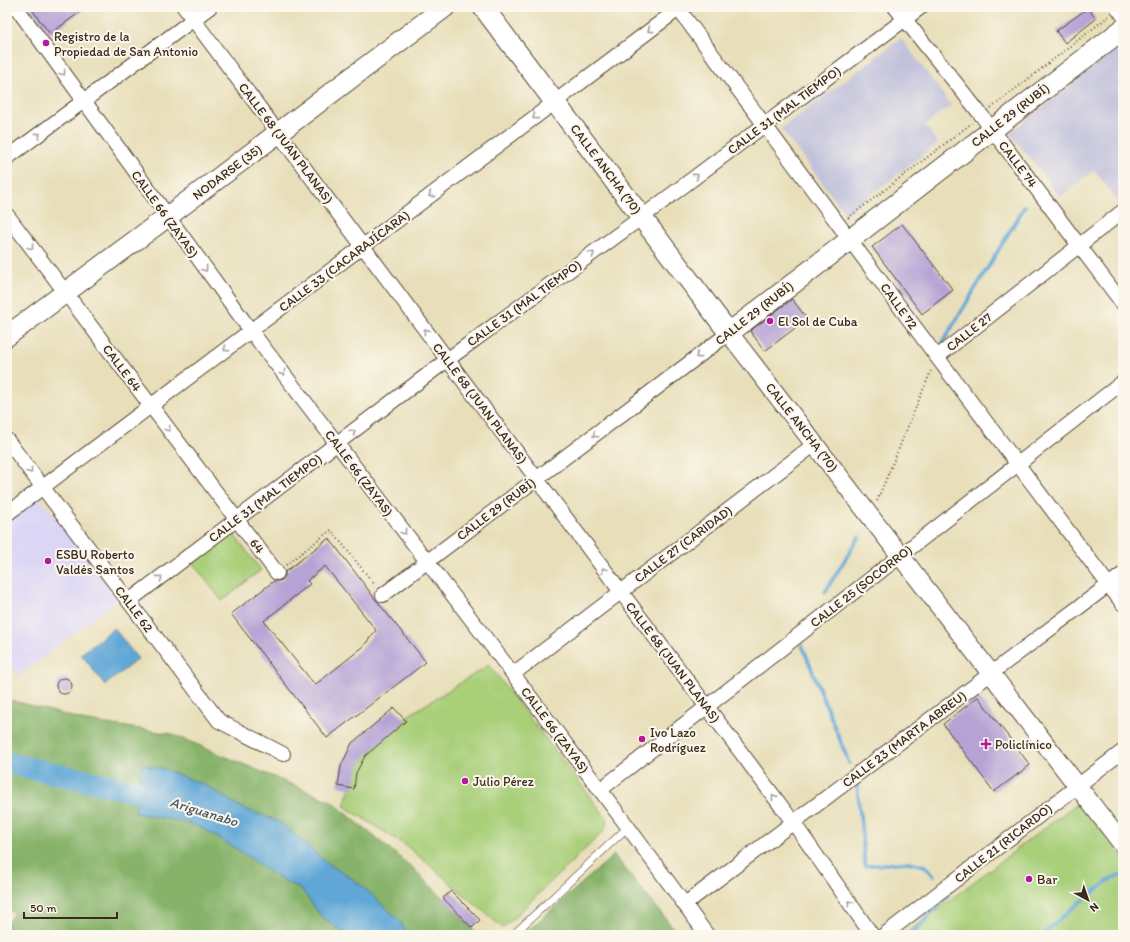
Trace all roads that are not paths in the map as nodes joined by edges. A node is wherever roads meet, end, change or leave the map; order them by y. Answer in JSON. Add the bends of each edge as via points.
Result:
{"nodes":[{"id":1,"x":16,"y":7,"type":"edge"},
{"id":2,"x":184,"y":7,"type":"edge"},
{"id":3,"x":210,"y":7,"type":"edge"},
{"id":4,"x":445,"y":7,"type":"edge"},
{"id":5,"x":483,"y":7,"type":"edge"},
{"id":6,"x":895,"y":7,"type":"edge"},
{"id":7,"x":921,"y":7,"type":"edge"},
{"id":8,"x":1117,"y":7,"type":"edge"},
{"id":9,"x":679,"y":8,"type":"edge"},
{"id":10,"x":1123,"y":15,"type":"edge"},
{"id":11,"x":194,"y":19,"type":"junction"},
{"id":12,"x":905,"y":20,"type":"junction"},
{"id":13,"x":1123,"y":29,"type":"edge"},
{"id":14,"x":83,"y":102,"type":"junction"},
{"id":15,"x":555,"y":102,"type":"junction"},
{"id":16,"x":765,"y":125,"type":"junction"},
{"id":17,"x":992,"y":129,"type":"junction"},
{"id":18,"x":278,"y":133,"type":"junction"},
{"id":19,"x":7,"y":158,"type":"edge"},
{"id":20,"x":1123,"y":211,"type":"edge"},
{"id":21,"x":7,"y":216,"type":"edge"},
{"id":22,"x":642,"y":217,"type":"junction"},
{"id":23,"x":167,"y":218,"type":"junction"},
{"id":24,"x":850,"y":239,"type":"junction"},
{"id":25,"x":1080,"y":245,"type":"junction"},
{"id":26,"x":363,"y":246,"type":"junction"},
{"id":27,"x":66,"y":293,"type":"junction"},
{"id":28,"x":1123,"y":304,"type":"edge"},
{"id":29,"x":251,"y":331,"type":"junction"},
{"id":30,"x":729,"y":332,"type":"junction"},
{"id":31,"x":7,"y":336,"type":"edge"},
{"id":32,"x":937,"y":357,"type":"junction"},
{"id":33,"x":447,"y":360,"type":"junction"},
{"id":34,"x":1123,"y":382,"type":"edge"},
{"id":35,"x":151,"y":406,"type":"junction"},
{"id":36,"x":7,"y":440,"type":"edge"},
{"id":37,"x":337,"y":444,"type":"junction"},
{"id":38,"x":815,"y":444,"type":"junction"},
{"id":39,"x":1018,"y":464,"type":"junction"},
{"id":40,"x":537,"y":479,"type":"junction"},
{"id":41,"x":43,"y":487,"type":"junction"},
{"id":42,"x":7,"y":514,"type":"edge"},
{"id":43,"x":237,"y":520,"type":"junction"},
{"id":44,"x":901,"y":555,"type":"junction"},
{"id":45,"x":427,"y":562,"type":"junction"},
{"id":46,"x":277,"y":573,"type":"road end"},
{"id":47,"x":1123,"y":574,"type":"edge"},
{"id":48,"x":1109,"y":585,"type":"junction"},
{"id":49,"x":621,"y":592,"type":"junction"},
{"id":50,"x":383,"y":595,"type":"road end"},
{"id":51,"x":129,"y":601,"type":"junction"},
{"id":52,"x":1123,"y":604,"type":"edge"},
{"id":53,"x":992,"y":673,"type":"junction"},
{"id":54,"x":513,"y":674,"type":"junction"},
{"id":55,"x":706,"y":707,"type":"junction"},
{"id":56,"x":1123,"y":751,"type":"edge"},
{"id":57,"x":282,"y":754,"type":"dead end"},
{"id":58,"x":1078,"y":785,"type":"junction"},
{"id":59,"x":600,"y":790,"type":"junction"},
{"id":60,"x":793,"y":822,"type":"junction"},
{"id":61,"x":628,"y":827,"type":"junction"},
{"id":62,"x":1123,"y":844,"type":"edge"},
{"id":63,"x":685,"y":904,"type":"junction"},
{"id":64,"x":513,"y":935,"type":"edge"},
{"id":65,"x":707,"y":935,"type":"edge"},
{"id":66,"x":872,"y":935,"type":"edge"},
{"id":67,"x":884,"y":935,"type":"edge"}],
"edges":[{"from":1,"to":14,"type":"street","name":"CALLE 66 (ZAYAS)","one_way":true},
{"from":2,"to":11,"type":"street","name":"CALLE 68 (JUAN PLANAS)"},
{"from":3,"to":11,"type":"street"},
{"from":4,"to":18,"type":"main road","name":"NODARSE (35)"},
{"from":5,"to":15,"type":"main road","name":"CALLE ANCHA (70)"},
{"from":6,"to":12,"type":"street","name":"CALLE 74"},
{"from":7,"to":12,"type":"street","name":"CALLE 31 (MAL TIEMPO)"},
{"from":8,"to":10,"type":"street"},
{"from":9,"to":15,"type":"street","name":"CALLE 33 (CACARAJÍCARA)","one_way":true},
{"from":9,"to":16,"type":"street","name":"CALLE 72"},
{"from":11,"to":14,"type":"street"},
{"from":11,"to":18,"type":"street","name":"CALLE 68 (JUAN PLANAS)"},
{"from":12,"to":16,"type":"street","name":"CALLE 31 (MAL TIEMPO)"},
{"from":12,"to":17,"type":"street","name":"CALLE 74"},
{"from":13,"to":17,"type":"main road","name":"CALLE 29 (RUBÍ)"},
{"from":19,"to":14,"type":"street","one_way":true},
{"from":14,"to":23,"type":"street","name":"CALLE 66 (ZAYAS)"},
{"from":15,"to":22,"type":"main road","name":"CALLE ANCHA (70)"},
{"from":15,"to":26,"type":"street","name":"CALLE 33 (CACARAJÍCARA)","one_way":true},
{"from":22,"to":16,"type":"street","name":"CALLE 31 (MAL TIEMPO)","one_way":true},
{"from":16,"to":24,"type":"street","name":"CALLE 72"},
{"from":17,"to":24,"type":"main road","name":"CALLE 29 (RUBÍ)"},
{"from":17,"to":25,"type":"street","name":"CALLE 74"},
{"from":18,"to":23,"type":"main road","name":"NODARSE (35)"},
{"from":18,"to":26,"type":"street","name":"CALLE 68 (JUAN PLANAS)"},
{"from":20,"to":25,"type":"street","name":"CALLE 27"},
{"from":21,"to":27,"type":"street","name":"CALLE 64","one_way":true},
{"from":22,"to":30,"type":"main road","name":"CALLE ANCHA (70)"},
{"from":33,"to":22,"type":"street","name":"CALLE 31 (MAL TIEMPO)","one_way":true},
{"from":23,"to":27,"type":"main road","name":"NODARSE (35)"},
{"from":23,"to":29,"type":"street","name":"CALLE 66 (ZAYAS)","one_way":true},
{"from":24,"to":30,"type":"main road","name":"CALLE 29 (RUBÍ)"},
{"from":24,"to":32,"type":"street","name":"CALLE 72"},
{"from":25,"to":28,"type":"street","name":"CALLE 74"},
{"from":25,"to":32,"type":"street","name":"CALLE 27"},
{"from":26,"to":29,"type":"street","name":"CALLE 33 (CACARAJÍCARA)"},
{"from":33,"to":26,"type":"street","name":"CALLE 68 (JUAN PLANAS)","one_way":true},
{"from":27,"to":31,"type":"main road","name":"NODARSE (35)"},
{"from":27,"to":35,"type":"street","name":"CALLE 64"},
{"from":29,"to":35,"type":"street","name":"CALLE 33 (CACARAJÍCARA)","one_way":true},
{"from":29,"to":37,"type":"street","name":"CALLE 66 (ZAYAS)","one_way":true},
{"from":30,"to":38,"type":"street","name":"CALLE ANCHA (70)"},
{"from":30,"to":40,"type":"street","name":"CALLE 29 (RUBÍ)","one_way":true},
{"from":32,"to":39,"type":"street","name":"CALLE 72"},
{"from":37,"to":33,"type":"street","name":"CALLE 31 (MAL TIEMPO)","one_way":true},
{"from":33,"to":40,"type":"street","name":"CALLE 68 (JUAN PLANAS)"},
{"from":34,"to":39,"type":"street","name":"CALLE 25 (SOCORRO)"},
{"from":35,"to":41,"type":"street","name":"CALLE 33 (CACARAJÍCARA)"},
{"from":35,"to":43,"type":"street","name":"CALLE 64","one_way":true},
{"from":36,"to":41,"type":"street","name":"CALLE 62","one_way":true},
{"from":37,"to":43,"type":"street","name":"CALLE 31 (MAL TIEMPO)"},
{"from":37,"to":45,"type":"street","name":"CALLE 66 (ZAYAS)","one_way":true},
{"from":38,"to":44,"type":"street","name":"CALLE ANCHA (70)"},
{"from":38,"to":49,"type":"street","name":"CALLE 27 (CARIDAD)"},
{"from":39,"to":44,"type":"street","name":"CALLE 25 (SOCORRO)"},
{"from":39,"to":48,"type":"street","name":"CALLE 72"},
{"from":40,"to":45,"type":"street","name":"CALLE 29 (RUBÍ)"},
{"from":49,"to":40,"type":"street","name":"CALLE 68 (JUAN PLANAS)","one_way":true},
{"from":41,"to":42,"type":"street","name":"CALLE 33 (CACARAJÍCARA)"},
{"from":41,"to":51,"type":"street","name":"CALLE 62"},
{"from":43,"to":46,"type":"street","name":"64"},
{"from":51,"to":43,"type":"street","name":"CALLE 31 (MAL TIEMPO)","one_way":true},
{"from":44,"to":53,"type":"street","name":"CALLE ANCHA (70)"},
{"from":44,"to":55,"type":"street","name":"CALLE 25 (SOCORRO)"},
{"from":45,"to":50,"type":"street","name":"CALLE 29 (RUBÍ)"},
{"from":45,"to":54,"type":"street","name":"CALLE 66 (ZAYAS)"},
{"from":47,"to":48,"type":"street","name":"CALLE 23 (MARTA ABREU)"},
{"from":48,"to":52,"type":"street","name":"CALLE 72"},
{"from":48,"to":53,"type":"street","name":"CALLE 23 (MARTA ABREU)"},
{"from":49,"to":54,"type":"street","name":"CALLE 27 (CARIDAD)"},
{"from":49,"to":55,"type":"street","name":"CALLE 68 (JUAN PLANAS)"},
{"from":51,"to":57,"type":"street","name":"CALLE 62","via":[[219,721]]},
{"from":53,"to":58,"type":"street","name":"CALLE ANCHA (70)"},
{"from":53,"to":60,"type":"street","name":"CALLE 23 (MARTA ABREU)"},
{"from":54,"to":59,"type":"street","name":"CALLE 66 (ZAYAS)"},
{"from":55,"to":59,"type":"street","name":"CALLE 25 (SOCORRO)"},
{"from":60,"to":55,"type":"street","name":"CALLE 68 (JUAN PLANAS)","one_way":true},
{"from":56,"to":58,"type":"street","name":"CALLE 21 (RICARDO)"},
{"from":58,"to":62,"type":"street","name":"CALLE ANCHA (70)"},
{"from":58,"to":67,"type":"street","name":"CALLE 21 (RICARDO)"},
{"from":59,"to":61,"type":"street","name":"CALLE 66 (ZAYAS)"},
{"from":60,"to":63,"type":"street","name":"CALLE 23 (MARTA ABREU)"},
{"from":66,"to":60,"type":"street","name":"CALLE 68 (JUAN PLANAS)","one_way":true},
{"from":61,"to":63,"type":"street","name":"CALLE 66 (ZAYAS)"},
{"from":61,"to":64,"type":"lane"},
{"from":63,"to":65,"type":"street","name":"CALLE 66 (ZAYAS)"}]}
